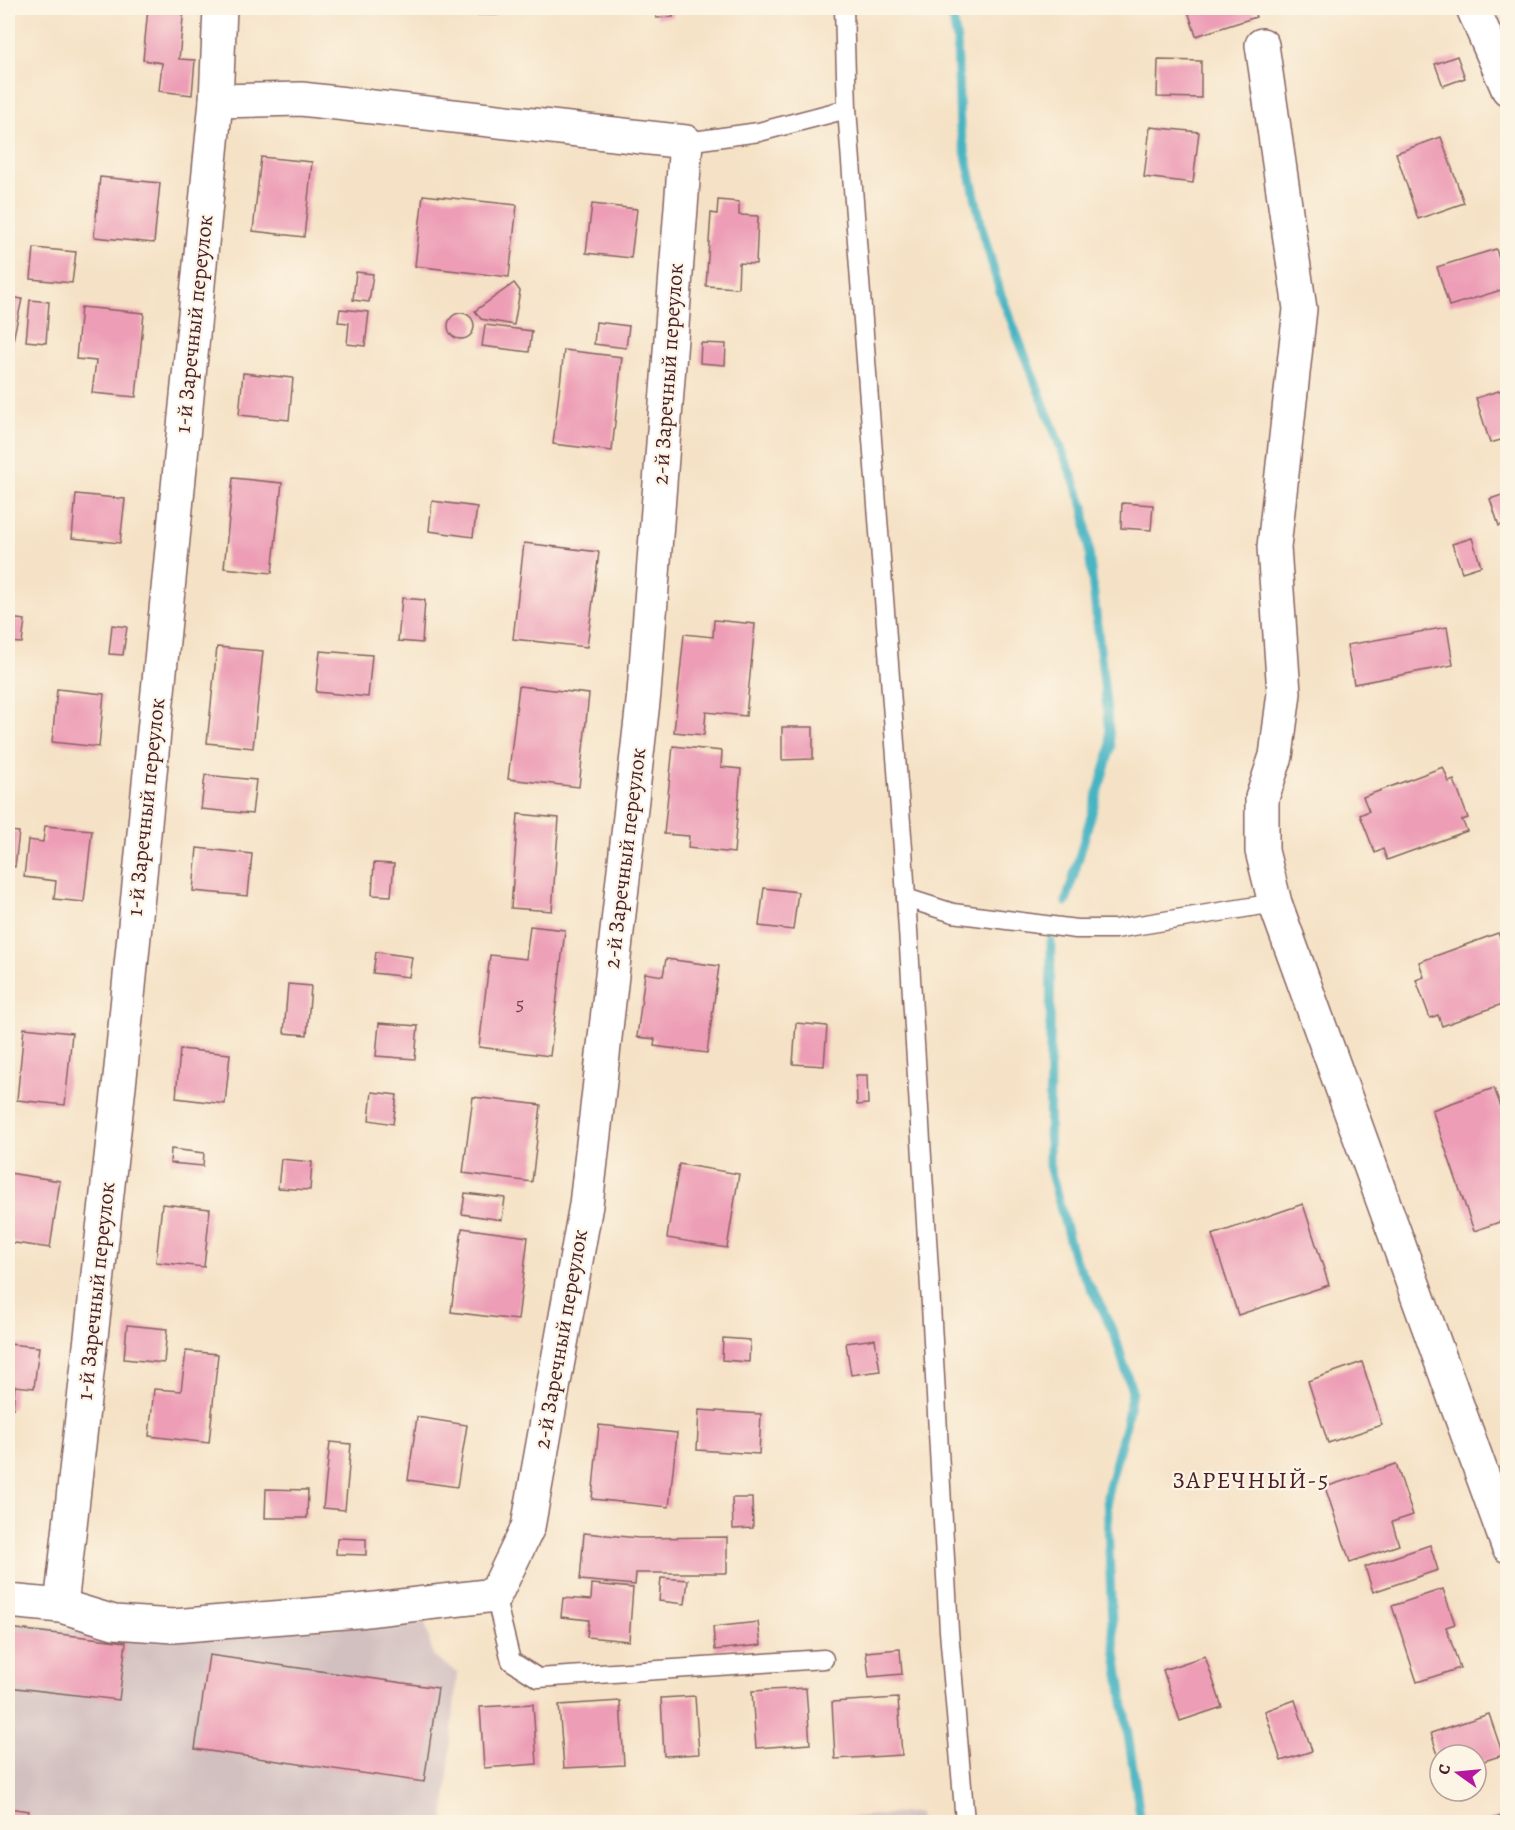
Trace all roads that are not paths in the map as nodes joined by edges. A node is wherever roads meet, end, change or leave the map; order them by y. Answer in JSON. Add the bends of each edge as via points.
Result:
{"nodes":[{"id":1,"x":220,"y":8,"type":"edge"},
{"id":2,"x":844,"y":8,"type":"edge"},
{"id":3,"x":1473,"y":8,"type":"edge"},
{"id":4,"x":1262,"y":45,"type":"dead end"},
{"id":5,"x":1508,"y":89,"type":"edge"},
{"id":6,"x":216,"y":101,"type":"junction"},
{"id":7,"x":847,"y":109,"type":"junction"},
{"id":8,"x":686,"y":142,"type":"junction"},
{"id":9,"x":906,"y":898,"type":"junction"},
{"id":10,"x":1275,"y":903,"type":"junction"},
{"id":11,"x":1508,"y":1546,"type":"edge"},
{"id":12,"x":495,"y":1595,"type":"junction"},
{"id":13,"x":8,"y":1601,"type":"edge"},
{"id":14,"x":61,"y":1606,"type":"junction"},
{"id":15,"x":824,"y":1659,"type":"dead end"},
{"id":16,"x":965,"y":1822,"type":"edge"}],
"edges":[{"from":1,"to":6,"type":"street","name":"1-й Заречный переулок"},
{"from":2,"to":7,"type":"lane"},
{"from":3,"to":5,"type":"street"},
{"from":4,"to":10,"type":"street","via":[[1300,309],[1274,547],[1284,693],[1276,756],[1262,798],[1262,851]]},
{"from":6,"to":8,"type":"street","via":[[301,99]]},
{"from":6,"to":14,"type":"street","name":"1-й Заречный переулок","via":[[121,1068]]},
{"from":7,"to":8,"type":"lane","via":[[759,132]]},
{"from":7,"to":9,"type":"lane"},
{"from":8,"to":12,"type":"street","name":"2-й Заречный переулок","via":[[644,693],[585,1205],[528,1527]]},
{"from":9,"to":10,"type":"lane","via":[[953,913],[1076,929],[1115,929]]},
{"from":9,"to":16,"type":"lane","via":[[949,1631]]},
{"from":10,"to":11,"type":"street"},
{"from":12,"to":14,"type":"street","via":[[173,1626],[114,1622]]},
{"from":12,"to":15,"type":"lane","via":[[511,1661],[538,1678]]},
{"from":13,"to":14,"type":"street"}]}
